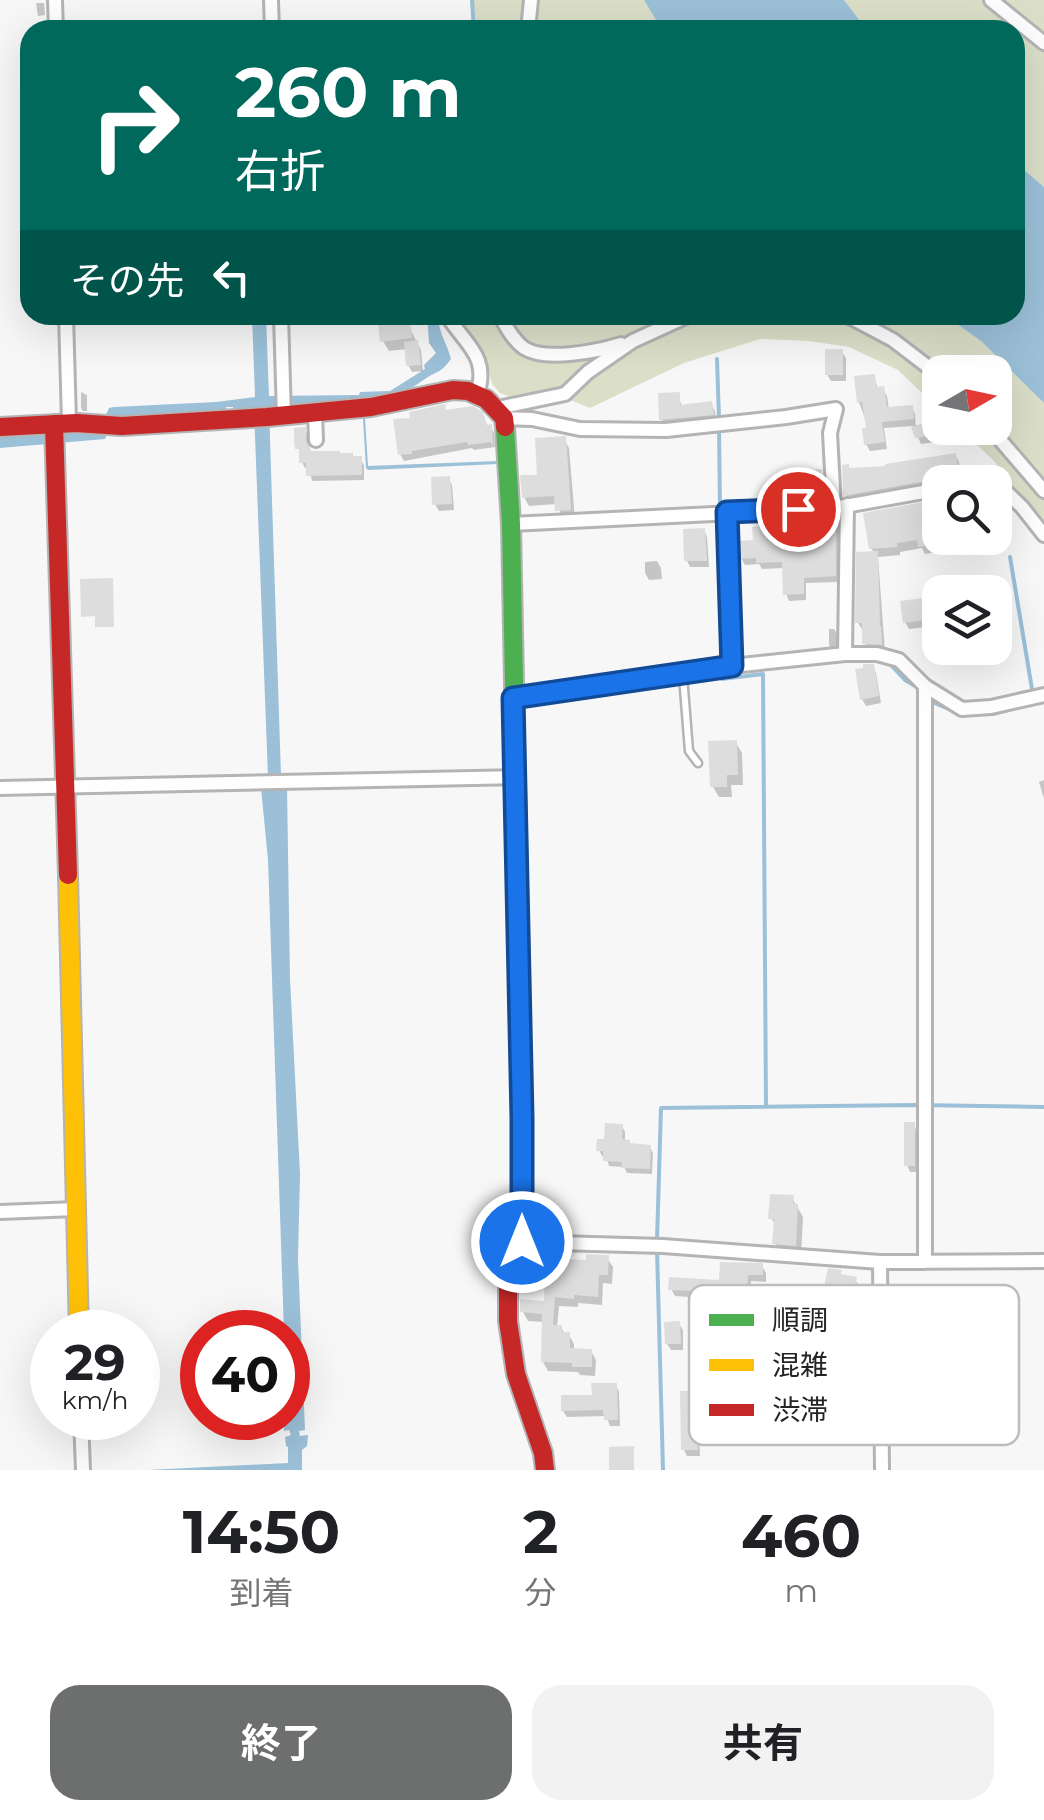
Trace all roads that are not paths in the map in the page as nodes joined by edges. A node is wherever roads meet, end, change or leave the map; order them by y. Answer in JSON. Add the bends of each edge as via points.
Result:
{"nodes":[{"id":1,"x":991,"y":0,"type":"edge"},
{"id":2,"x":1015,"y":20,"type":"edge"},
{"id":3,"x":65,"y":325,"type":"edge"},
{"id":4,"x":281,"y":325,"type":"edge"},
{"id":5,"x":454,"y":325,"type":"edge"},
{"id":6,"x":505,"y":325,"type":"edge"},
{"id":7,"x":668,"y":325,"type":"edge"},
{"id":8,"x":865,"y":325,"type":"edge"},
{"id":9,"x":633,"y":341,"type":"junction"},
{"id":10,"x":922,"y":362,"type":"edge"},
{"id":11,"x":477,"y":395,"type":"junction"},
{"id":12,"x":315,"y":413,"type":"junction"},
{"id":13,"x":501,"y":413,"type":"junction"},
{"id":14,"x":281,"y":417,"type":"junction"},
{"id":15,"x":0,"y":427,"type":"edge"},
{"id":16,"x":58,"y":431,"type":"junction"},
{"id":17,"x":316,"y":440,"type":"dead end"},
{"id":18,"x":1005,"y":445,"type":"edge"},
{"id":19,"x":1044,"y":491,"type":"edge"},
{"id":20,"x":922,"y":492,"type":"edge"},
{"id":21,"x":1012,"y":497,"type":"edge"},
{"id":22,"x":840,"y":506,"type":"junction"},
{"id":23,"x":722,"y":512,"type":"junction"},
{"id":24,"x":511,"y":524,"type":"junction"},
{"id":25,"x":1044,"y":534,"type":"edge"},
{"id":26,"x":845,"y":654,"type":"junction"},
{"id":27,"x":725,"y":667,"type":"junction"},
{"id":28,"x":682,"y":674,"type":"junction"},
{"id":29,"x":925,"y":692,"type":"junction"},
{"id":30,"x":1036,"y":696,"type":"edge"},
{"id":31,"x":513,"y":698,"type":"junction"},
{"id":32,"x":698,"y":762,"type":"dead end"},
{"id":33,"x":516,"y":777,"type":"junction"},
{"id":34,"x":66,"y":786,"type":"junction"},
{"id":35,"x":0,"y":788,"type":"edge"},
{"id":36,"x":76,"y":1209,"type":"junction"},
{"id":37,"x":0,"y":1212,"type":"edge"},
{"id":38,"x":522,"y":1242,"type":"junction"},
{"id":39,"x":880,"y":1262,"type":"junction"},
{"id":40,"x":925,"y":1262,"type":"junction"},
{"id":41,"x":1044,"y":1262,"type":"edge"},
{"id":42,"x":880,"y":1285,"type":"edge"},
{"id":43,"x":79,"y":1310,"type":"edge"},
{"id":44,"x":82,"y":1440,"type":"edge"},
{"id":45,"x":882,"y":1445,"type":"edge"},
{"id":46,"x":83,"y":1468,"type":"edge"},
{"id":47,"x":546,"y":1470,"type":"edge"},
{"id":48,"x":882,"y":1470,"type":"edge"}],
"edges":[{"from":1,"to":2,"type":"street"},
{"from":3,"to":16,"type":"street"},
{"from":4,"to":14,"type":"street"},
{"from":5,"to":11,"type":"street","via":[[478,356]]},
{"from":6,"to":9,"type":"street","via":[[536,353]]},
{"from":7,"to":9,"type":"street"},
{"from":8,"to":10,"type":"street"},
{"from":9,"to":13,"type":"street","via":[[565,394]]},
{"from":11,"to":12,"type":"street","via":[[436,392]]},
{"from":11,"to":13,"type":"street"},
{"from":12,"to":14,"type":"street"},
{"from":12,"to":17,"type":"street"},
{"from":13,"to":22,"type":"street","via":[[580,429],[666,430],[836,408],[830,433]]},
{"from":13,"to":24,"type":"street"},
{"from":14,"to":16,"type":"street"},
{"from":15,"to":16,"type":"street"},
{"from":16,"to":34,"type":"street"},
{"from":18,"to":19,"type":"street"},
{"from":20,"to":22,"type":"street"},
{"from":21,"to":25,"type":"street"},
{"from":22,"to":23,"type":"street"},
{"from":22,"to":26,"type":"street"},
{"from":23,"to":24,"type":"street"},
{"from":23,"to":27,"type":"street"},
{"from":24,"to":31,"type":"street"},
{"from":26,"to":27,"type":"street"},
{"from":26,"to":29,"type":"street","via":[[898,660]]},
{"from":27,"to":28,"type":"street"},
{"from":28,"to":31,"type":"street"},
{"from":28,"to":32,"type":"lane","via":[[689,752]]},
{"from":29,"to":30,"type":"street","via":[[962,709]]},
{"from":29,"to":40,"type":"street"},
{"from":31,"to":33,"type":"street"},
{"from":33,"to":34,"type":"street"},
{"from":33,"to":38,"type":"street"},
{"from":34,"to":35,"type":"street"},
{"from":34,"to":36,"type":"street"},
{"from":36,"to":37,"type":"street"},
{"from":36,"to":43,"type":"street"},
{"from":38,"to":39,"type":"street"},
{"from":38,"to":47,"type":"street","via":[[508,1287],[508,1321],[516,1374]]},
{"from":39,"to":40,"type":"street"},
{"from":39,"to":42,"type":"street"},
{"from":40,"to":41,"type":"street"},
{"from":44,"to":46,"type":"street"},
{"from":45,"to":48,"type":"street"}]}
